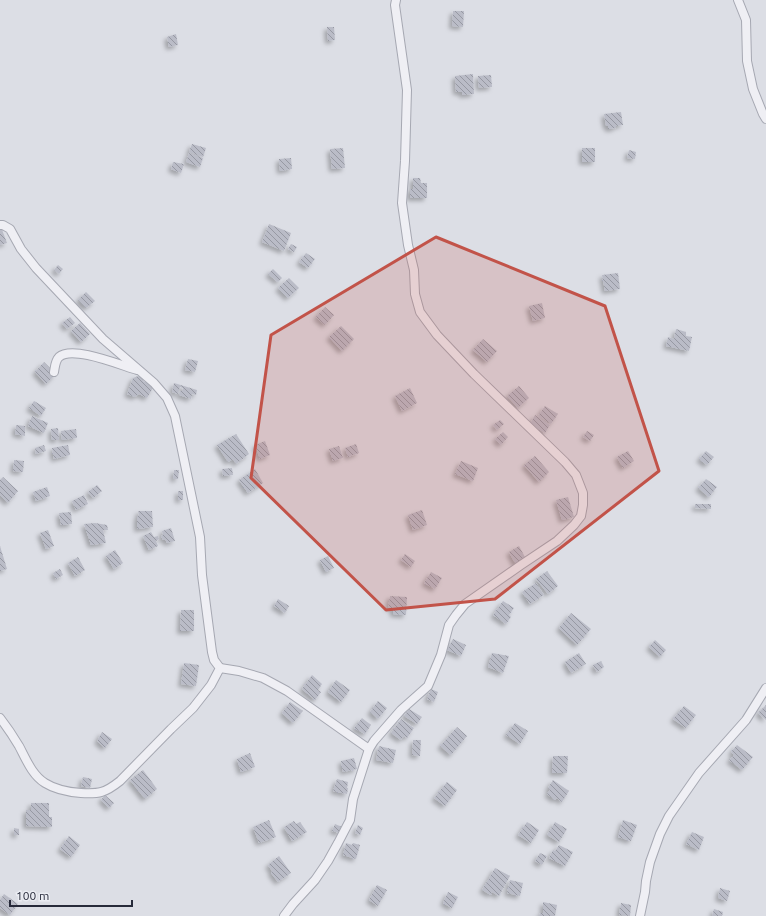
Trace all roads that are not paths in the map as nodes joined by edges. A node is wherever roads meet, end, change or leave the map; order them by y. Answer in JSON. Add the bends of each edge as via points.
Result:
{"nodes":[{"id":1,"x":396,"y":0,"type":"edge"},
{"id":2,"x":738,"y":0,"type":"edge"},
{"id":3,"x":766,"y":119,"type":"edge"},
{"id":4,"x":0,"y":225,"type":"edge"},
{"id":5,"x":140,"y":371,"type":"junction"},
{"id":6,"x":54,"y":372,"type":"dead end"},
{"id":7,"x":220,"y":668,"type":"junction"},
{"id":8,"x":766,"y":688,"type":"edge"},
{"id":9,"x":0,"y":718,"type":"edge"},
{"id":10,"x":369,"y":749,"type":"junction"},
{"id":11,"x":284,"y":916,"type":"edge"},
{"id":12,"x":640,"y":916,"type":"edge"}],
"edges":[{"from":1,"to":10,"type":"street","via":[[407,90],[402,203],[414,270],[415,294],[420,312],[437,335],[474,374],[576,475],[583,493],[583,505],[581,516],[557,541],[460,609],[449,625],[441,655],[428,686],[401,710]]},
{"from":2,"to":3,"type":"street","via":[[746,20],[747,61],[753,89]]},
{"from":4,"to":5,"type":"street","via":[[10,230],[36,268],[103,339]]},
{"from":5,"to":6,"type":"street","via":[[89,355],[66,353],[55,362]]},
{"from":5,"to":7,"type":"street","via":[[168,398],[175,416],[200,537],[212,652]]},
{"from":7,"to":9,"type":"street","via":[[211,685],[193,708],[120,781],[111,788],[97,793],[69,792],[45,783],[36,775]]},
{"from":7,"to":10,"type":"street","via":[[263,678],[287,691]]},
{"from":8,"to":12,"type":"street","via":[[746,720],[699,773],[669,816],[650,862]]},
{"from":10,"to":11,"type":"street","via":[[350,820],[315,880]]}]}
